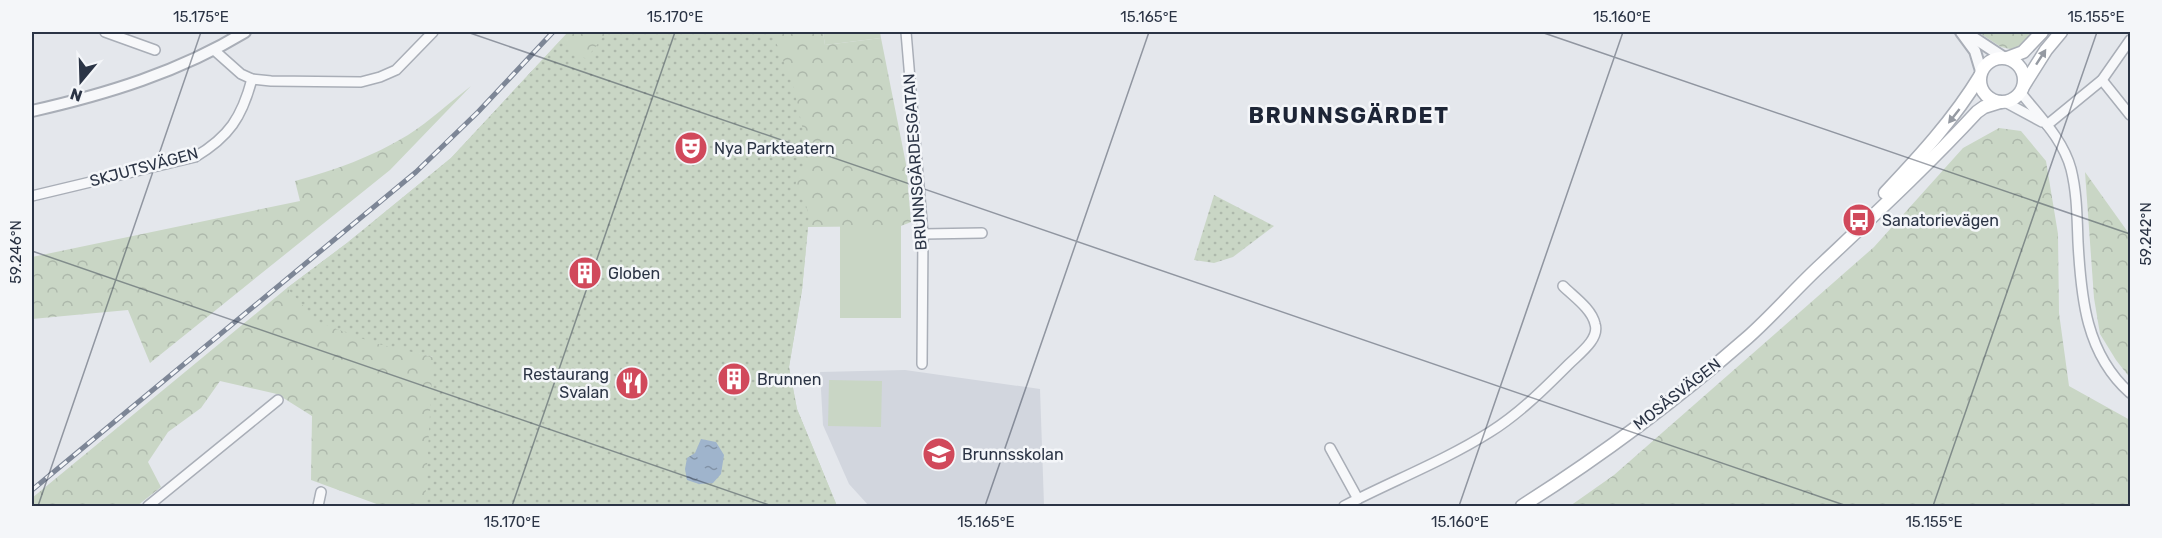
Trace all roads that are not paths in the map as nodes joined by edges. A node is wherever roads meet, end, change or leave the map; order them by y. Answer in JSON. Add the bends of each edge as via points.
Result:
{"nodes":[{"id":1,"x":105,"y":32,"type":"edge"},
{"id":2,"x":245,"y":32,"type":"edge"},
{"id":3,"x":433,"y":32,"type":"edge"},
{"id":4,"x":906,"y":32,"type":"edge"},
{"id":5,"x":1963,"y":32,"type":"edge"},
{"id":6,"x":2042,"y":32,"type":"edge"},
{"id":7,"x":2061,"y":32,"type":"edge"},
{"id":8,"x":2130,"y":40,"type":"edge"},
{"id":9,"x":155,"y":50,"type":"dead end"},
{"id":10,"x":214,"y":51,"type":"junction"},
{"id":11,"x":2005,"y":58,"type":"junction"},
{"id":12,"x":1981,"y":74,"type":"junction"},
{"id":13,"x":252,"y":79,"type":"junction"},
{"id":14,"x":2102,"y":80,"type":"junction"},
{"id":15,"x":2022,"y":89,"type":"junction"},
{"id":16,"x":2002,"y":102,"type":"junction"},
{"id":17,"x":32,"y":111,"type":"edge"},
{"id":18,"x":2130,"y":115,"type":"edge"},
{"id":19,"x":2047,"y":125,"type":"junction"},
{"id":20,"x":1927,"y":156,"type":"junction"},
{"id":21,"x":32,"y":196,"type":"edge"},
{"id":22,"x":982,"y":233,"type":"dead end"},
{"id":23,"x":923,"y":234,"type":"junction"},
{"id":24,"x":1563,"y":286,"type":"dead end"},
{"id":25,"x":922,"y":364,"type":"dead end"},
{"id":26,"x":2130,"y":393,"type":"edge"},
{"id":27,"x":278,"y":400,"type":"dead end"},
{"id":28,"x":1330,"y":448,"type":"dead end"},
{"id":29,"x":321,"y":492,"type":"dead end"},
{"id":30,"x":1358,"y":499,"type":"junction"},
{"id":31,"x":153,"y":505,"type":"edge"},
{"id":32,"x":318,"y":507,"type":"edge"},
{"id":33,"x":1344,"y":507,"type":"edge"},
{"id":34,"x":1522,"y":507,"type":"edge"}],
"edges":[{"from":1,"to":9,"type":"street"},
{"from":2,"to":10,"type":"street"},
{"from":3,"to":13,"type":"street","via":[[396,70],[380,78],[361,82]]},
{"from":4,"to":23,"type":"street","name":"BRUNNSGÄRDESGATAN"},
{"from":5,"to":11,"type":"street"},
{"from":5,"to":12,"type":"street","via":[[1975,51]]},
{"from":6,"to":11,"type":"main road","via":[[2023,52]]},
{"from":15,"to":7,"type":"main road","one_way":true},
{"from":8,"to":14,"type":"street"},
{"from":10,"to":13,"type":"street"},
{"from":10,"to":17,"type":"street","via":[[110,92]]},
{"from":11,"to":12,"type":"main road","via":[[1991,60]]},
{"from":11,"to":15,"type":"main road","via":[[2021,68]]},
{"from":12,"to":16,"type":"main road","via":[[1983,91],[1990,99]]},
{"from":12,"to":20,"type":"main road","name":"MOSÅSVÄGEN","one_way":true},
{"from":13,"to":21,"type":"street","name":"SKJUTSVÄGEN","via":[[233,125],[214,146],[195,157]]},
{"from":14,"to":18,"type":"street"},
{"from":14,"to":19,"type":"street"},
{"from":15,"to":16,"type":"main road"},
{"from":15,"to":19,"type":"street"},
{"from":16,"to":19,"type":"street"},
{"from":16,"to":20,"type":"main road","name":"MOSÅSVÄGEN","via":[[1977,112]]},
{"from":19,"to":26,"type":"street","via":[[2063,148],[2077,198],[2080,278],[2087,324],[2100,353]]},
{"from":20,"to":34,"type":"main road","name":"MOSÅSVÄGEN","via":[[1864,225],[1749,336],[1679,396]]},
{"from":22,"to":23,"type":"street"},
{"from":23,"to":25,"type":"street","name":"BRUNNSGÄRDESGATAN"},
{"from":24,"to":30,"type":"street","via":[[1591,314],[1596,325],[1588,345],[1493,431]]},
{"from":27,"to":31,"type":"street"},
{"from":28,"to":30,"type":"street"},
{"from":29,"to":32,"type":"street"},
{"from":30,"to":33,"type":"street"}]}
